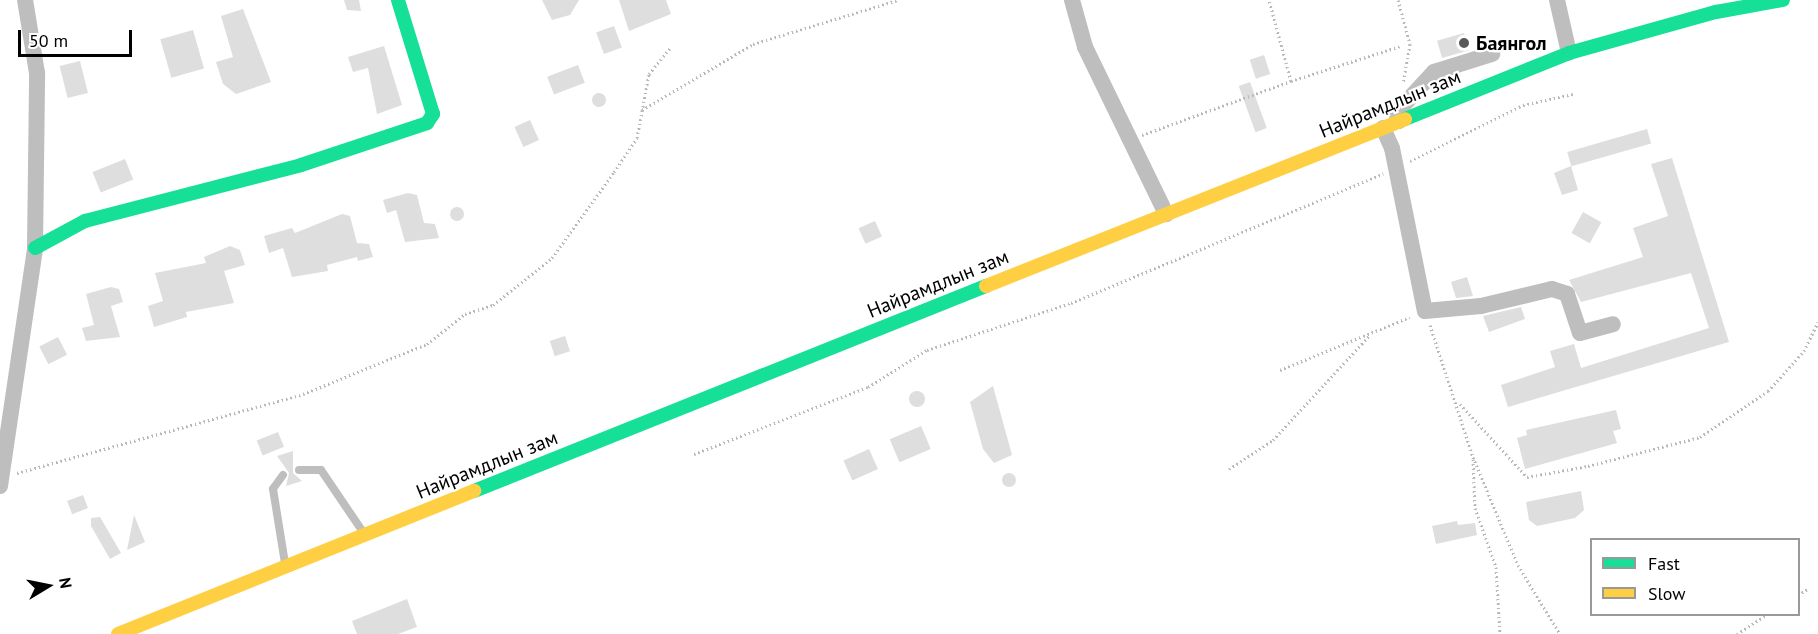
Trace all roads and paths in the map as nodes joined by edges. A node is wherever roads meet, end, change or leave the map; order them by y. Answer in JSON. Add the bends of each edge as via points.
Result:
{"nodes":[{"id":1,"x":25,"y":0,"type":"edge"},
{"id":2,"x":399,"y":0,"type":"edge"},
{"id":3,"x":898,"y":0,"type":"edge"},
{"id":4,"x":1072,"y":0,"type":"edge"},
{"id":5,"x":1269,"y":0,"type":"edge"},
{"id":6,"x":1398,"y":0,"type":"edge"},
{"id":7,"x":1557,"y":0,"type":"edge"},
{"id":8,"x":1783,"y":0,"type":"edge"},
{"id":9,"x":1733,"y":4,"type":"edge"},
{"id":10,"x":1401,"y":46,"type":"dead end"},
{"id":11,"x":670,"y":48,"type":"dead end"},
{"id":12,"x":1569,"y":53,"type":"junction"},
{"id":13,"x":1492,"y":54,"type":"dead end"},
{"id":14,"x":1291,"y":81,"type":"junction"},
{"id":15,"x":1573,"y":94,"type":"dead end"},
{"id":16,"x":642,"y":110,"type":"junction"},
{"id":17,"x":1393,"y":121,"type":"junction"},
{"id":18,"x":1129,"y":139,"type":"junction"},
{"id":19,"x":1396,"y":169,"type":"junction"},
{"id":20,"x":1166,"y":214,"type":"junction"},
{"id":21,"x":35,"y":248,"type":"junction"},
{"id":22,"x":1425,"y":311,"type":"junction"},
{"id":23,"x":1818,"y":322,"type":"edge"},
{"id":24,"x":1613,"y":324,"type":"dead end"},
{"id":25,"x":1370,"y":335,"type":"junction"},
{"id":26,"x":1280,"y":370,"type":"dead end"},
{"id":27,"x":1458,"y":402,"type":"junction"},
{"id":28,"x":694,"y":454,"type":"dead end"},
{"id":29,"x":1473,"y":458,"type":"junction"},
{"id":30,"x":299,"y":470,"type":"dead end"},
{"id":31,"x":1229,"y":470,"type":"dead end"},
{"id":32,"x":283,"y":475,"type":"dead end"},
{"id":33,"x":2,"y":482,"type":"edge"},
{"id":34,"x":365,"y":535,"type":"junction"},
{"id":35,"x":286,"y":567,"type":"junction"},
{"id":36,"x":1809,"y":588,"type":"dead end"},
{"id":37,"x":1800,"y":594,"type":"edge"},
{"id":38,"x":1766,"y":616,"type":"edge"},
{"id":39,"x":118,"y":634,"type":"edge"},
{"id":40,"x":1500,"y":634,"type":"edge"},
{"id":41,"x":1560,"y":634,"type":"edge"},
{"id":42,"x":1737,"y":634,"type":"edge"}],
"edges":[{"from":1,"to":21,"type":"street","via":[[37,73]]},
{"from":2,"to":21,"type":"main road","via":[[433,114],[428,123],[301,165],[85,221]]},
{"from":3,"to":16,"type":"path","via":[[753,44]]},
{"from":4,"to":18,"type":"street","via":[[1085,47]]},
{"from":5,"to":14,"type":"path"},
{"from":6,"to":17,"type":"path","via":[[1410,44]]},
{"from":7,"to":12,"type":"street"},
{"from":8,"to":9,"type":"main road","name":"Найрамдлын зам"},
{"from":9,"to":12,"type":"main road","name":"Найрамдлын зам"},
{"from":10,"to":14,"type":"path"},
{"from":11,"to":16,"type":"path","via":[[649,74]]},
{"from":12,"to":17,"type":"main road","name":"Найрамдлын зам"},
{"from":13,"to":17,"type":"street","via":[[1434,72]]},
{"from":14,"to":18,"type":"path"},
{"from":15,"to":19,"type":"path","via":[[1523,105]]},
{"from":16,"to":33,"type":"path","via":[[637,138],[552,258],[493,305],[465,314],[427,344],[303,394]]},
{"from":17,"to":19,"type":"street"},
{"from":17,"to":20,"type":"main road","name":"Найрамдлын зам"},
{"from":18,"to":20,"type":"street"},
{"from":19,"to":22,"type":"street"},
{"from":19,"to":28,"type":"path","via":[[1071,303],[927,350],[868,387]]},
{"from":20,"to":34,"type":"main road","name":"Найрамдлын зам"},
{"from":21,"to":33,"type":"street"},
{"from":22,"to":24,"type":"street","via":[[1481,306],[1552,289],[1567,294],[1580,333]]},
{"from":22,"to":25,"type":"path"},
{"from":22,"to":27,"type":"path"},
{"from":23,"to":27,"type":"path","via":[[1804,351],[1768,392],[1700,437],[1588,466],[1527,477]]},
{"from":25,"to":26,"type":"path"},
{"from":25,"to":31,"type":"path","via":[[1273,440]]},
{"from":27,"to":29,"type":"path"},
{"from":29,"to":40,"type":"path","via":[[1475,508],[1496,567]]},
{"from":29,"to":41,"type":"path","via":[[1518,565]]},
{"from":30,"to":34,"type":"lane","via":[[321,470]]},
{"from":32,"to":35,"type":"lane","via":[[273,489]]},
{"from":34,"to":35,"type":"main road","name":"Найрамдлын зам"},
{"from":35,"to":39,"type":"main road","name":"Найрамдлын зам"},
{"from":36,"to":37,"type":"path"},
{"from":38,"to":42,"type":"path"}]}
